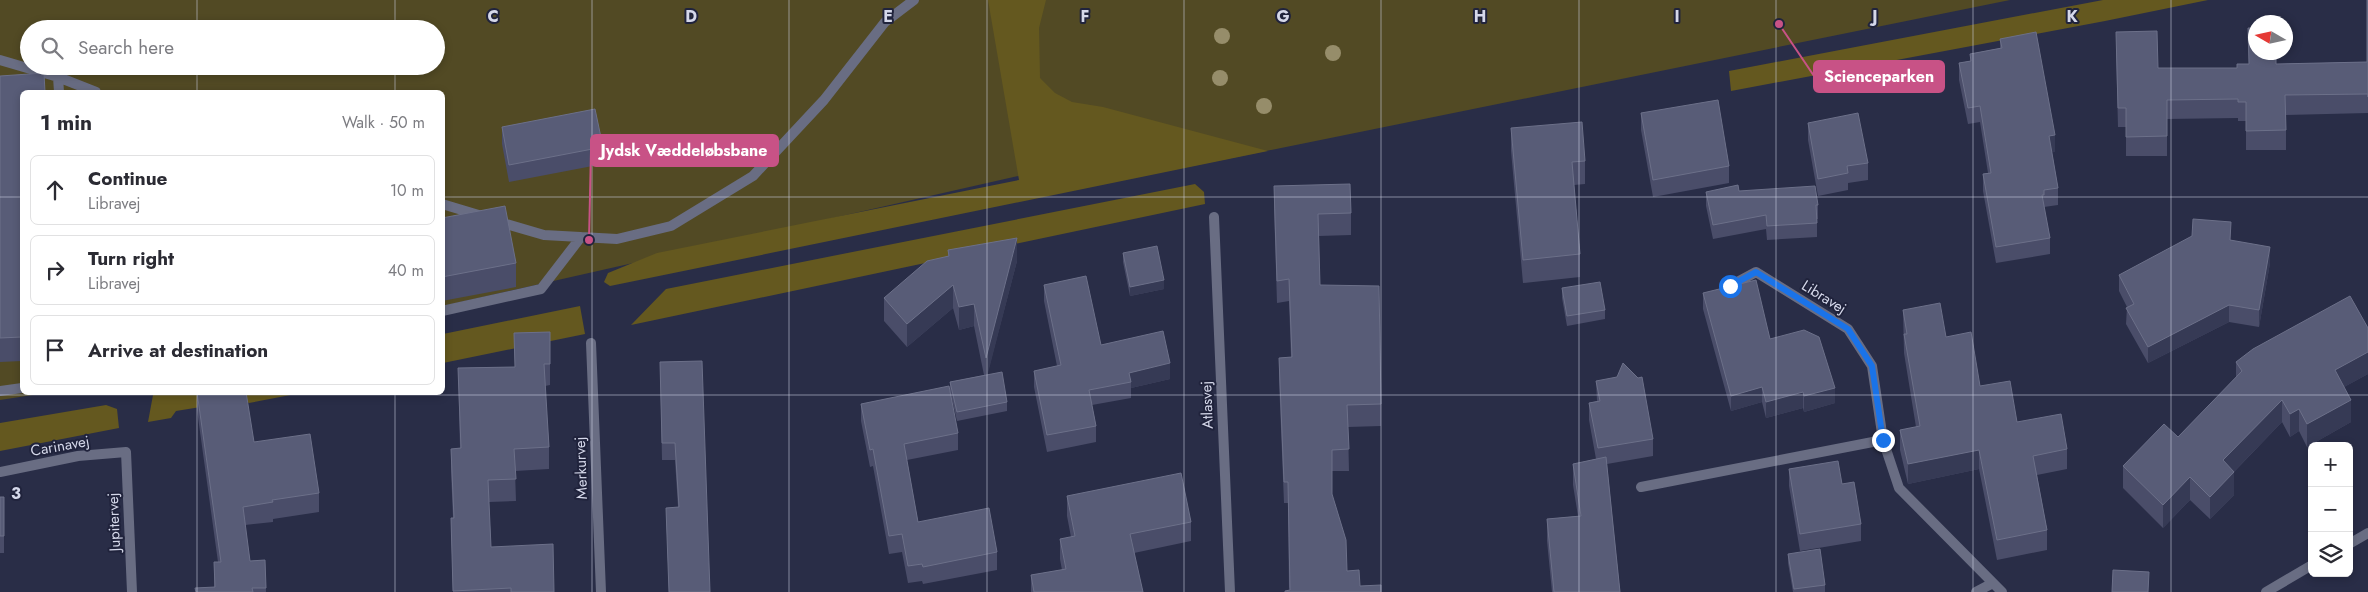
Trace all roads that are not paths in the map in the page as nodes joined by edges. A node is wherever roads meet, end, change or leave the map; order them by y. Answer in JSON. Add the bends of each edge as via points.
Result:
{"nodes":[{"id":1,"x":914,"y":0,"type":"edge"},
{"id":2,"x":0,"y":60,"type":"edge"},
{"id":3,"x":20,"y":66,"type":"edge"},
{"id":4,"x":51,"y":75,"type":"edge"},
{"id":5,"x":58,"y":77,"type":"junction"},
{"id":6,"x":60,"y":90,"type":"edge"},
{"id":7,"x":91,"y":90,"type":"edge"},
{"id":8,"x":445,"y":205,"type":"edge"},
{"id":9,"x":1214,"y":217,"type":"dead end"},
{"id":10,"x":581,"y":237,"type":"junction"},
{"id":11,"x":1730,"y":286,"type":"edge"},
{"id":12,"x":445,"y":310,"type":"edge"},
{"id":13,"x":592,"y":343,"type":"dead end"},
{"id":14,"x":20,"y":388,"type":"edge"},
{"id":15,"x":0,"y":390,"type":"edge"},
{"id":16,"x":1883,"y":440,"type":"junction"},
{"id":17,"x":126,"y":452,"type":"joint"},
{"id":18,"x":0,"y":472,"type":"edge"},
{"id":19,"x":1641,"y":487,"type":"dead end"},
{"id":20,"x":2368,"y":533,"type":"edge"},
{"id":21,"x":2353,"y":542,"type":"edge"},
{"id":22,"x":2308,"y":567,"type":"edge"},
{"id":23,"x":1993,"y":583,"type":"junction"},
{"id":24,"x":132,"y":592,"type":"edge"},
{"id":25,"x":601,"y":592,"type":"edge"},
{"id":26,"x":1230,"y":592,"type":"edge"},
{"id":27,"x":1976,"y":592,"type":"edge"},
{"id":28,"x":2002,"y":592,"type":"edge"},
{"id":29,"x":2266,"y":592,"type":"edge"}],
"edges":[{"from":1,"to":10,"type":"street","via":[[885,22],[824,100],[752,176],[671,226],[617,239]]},
{"from":2,"to":3,"type":"street"},
{"from":4,"to":5,"type":"street"},
{"from":5,"to":6,"type":"street"},
{"from":5,"to":7,"type":"street"},
{"from":8,"to":10,"type":"street","via":[[544,235]]},
{"from":9,"to":26,"type":"street","name":"Atlasvej"},
{"from":10,"to":12,"type":"street","via":[[541,289]]},
{"from":11,"to":16,"type":"street","name":"Libravej","via":[[1756,272],[1848,329],[1872,366]]},
{"from":13,"to":25,"type":"street","name":"Merkurvej"},
{"from":14,"to":15,"type":"street"},
{"from":16,"to":19,"type":"street"},
{"from":16,"to":23,"type":"street","name":"Libravej","via":[[1899,488]]},
{"from":17,"to":18,"type":"street","name":"Carinavej","via":[[78,456]]},
{"from":17,"to":24,"type":"street","name":"Jupitervej"},
{"from":20,"to":21,"type":"street"},
{"from":22,"to":29,"type":"street"},
{"from":23,"to":27,"type":"street"},
{"from":23,"to":28,"type":"street","name":"Libravej"}]}
